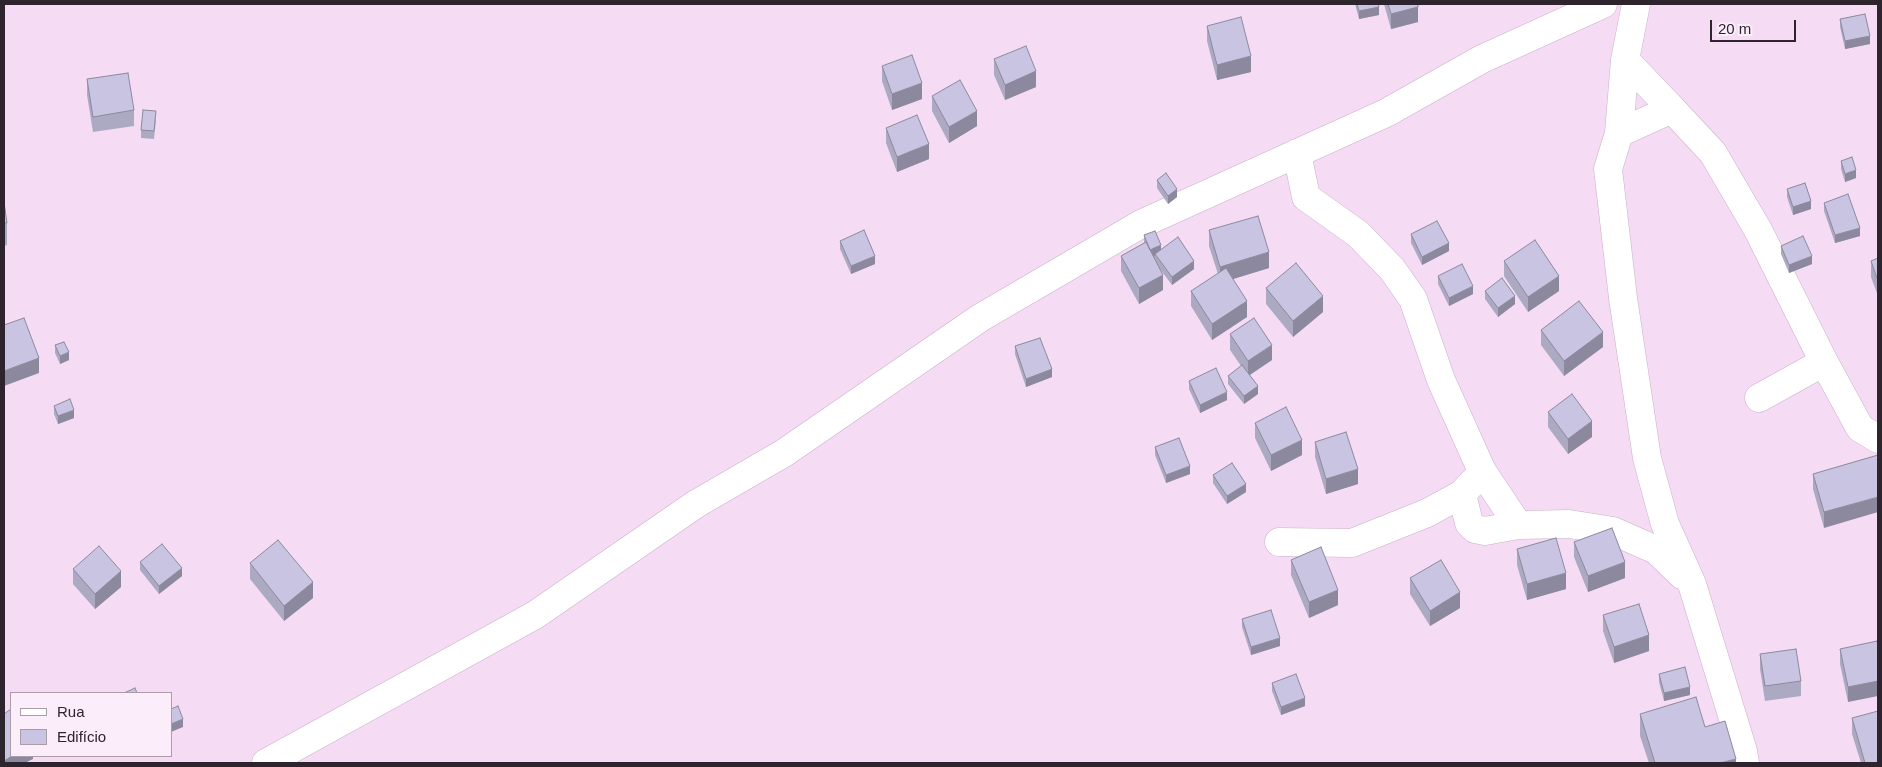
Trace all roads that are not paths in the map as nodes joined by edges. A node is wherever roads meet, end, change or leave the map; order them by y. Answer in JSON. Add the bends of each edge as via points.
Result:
{"nodes":[{"id":1,"x":1604,"y":4,"type":"edge"},
{"id":2,"x":1636,"y":4,"type":"edge"},
{"id":3,"x":1624,"y":60,"type":"junction"},
{"id":4,"x":1672,"y":109,"type":"junction"},
{"id":5,"x":1619,"y":134,"type":"junction"},
{"id":6,"x":1296,"y":153,"type":"junction"},
{"id":7,"x":1264,"y":169,"type":"junction"},
{"id":8,"x":1306,"y":197,"type":"junction"},
{"id":9,"x":1824,"y":362,"type":"junction"},
{"id":10,"x":1760,"y":398,"type":"dead end"},
{"id":11,"x":1878,"y":439,"type":"edge"},
{"id":12,"x":1482,"y":471,"type":"junction"},
{"id":13,"x":1462,"y":494,"type":"junction"},
{"id":14,"x":1518,"y":525,"type":"junction"},
{"id":15,"x":1279,"y":542,"type":"dead end"},
{"id":16,"x":1692,"y":584,"type":"junction"},
{"id":17,"x":266,"y":763,"type":"edge"},
{"id":18,"x":1745,"y":763,"type":"edge"}],
"edges":[{"from":1,"to":6,"type":"street","via":[[1482,59],[1386,113]]},
{"from":2,"to":3,"type":"street"},
{"from":3,"to":4,"type":"street"},
{"from":3,"to":5,"type":"street"},
{"from":4,"to":5,"type":"street"},
{"from":4,"to":9,"type":"street","via":[[1718,161],[1758,230]]},
{"from":5,"to":16,"type":"street","via":[[1608,169],[1623,298],[1648,458],[1665,524]]},
{"from":6,"to":7,"type":"street"},
{"from":6,"to":8,"type":"street"},
{"from":7,"to":8,"type":"street"},
{"from":7,"to":17,"type":"street","via":[[1141,224],[980,318],[784,453],[696,504],[535,616]]},
{"from":8,"to":12,"type":"street","via":[[1358,234],[1392,269],[1414,299],[1441,380]]},
{"from":9,"to":10,"type":"street"},
{"from":9,"to":11,"type":"street","via":[[1860,428]]},
{"from":12,"to":13,"type":"street"},
{"from":12,"to":14,"type":"street"},
{"from":13,"to":14,"type":"street","via":[[1470,524],[1475,529],[1485,531]]},
{"from":13,"to":15,"type":"street","via":[[1427,513],[1352,543]]},
{"from":14,"to":16,"type":"street","via":[[1569,524],[1628,536],[1656,550]]},
{"from":16,"to":18,"type":"street"}]}
